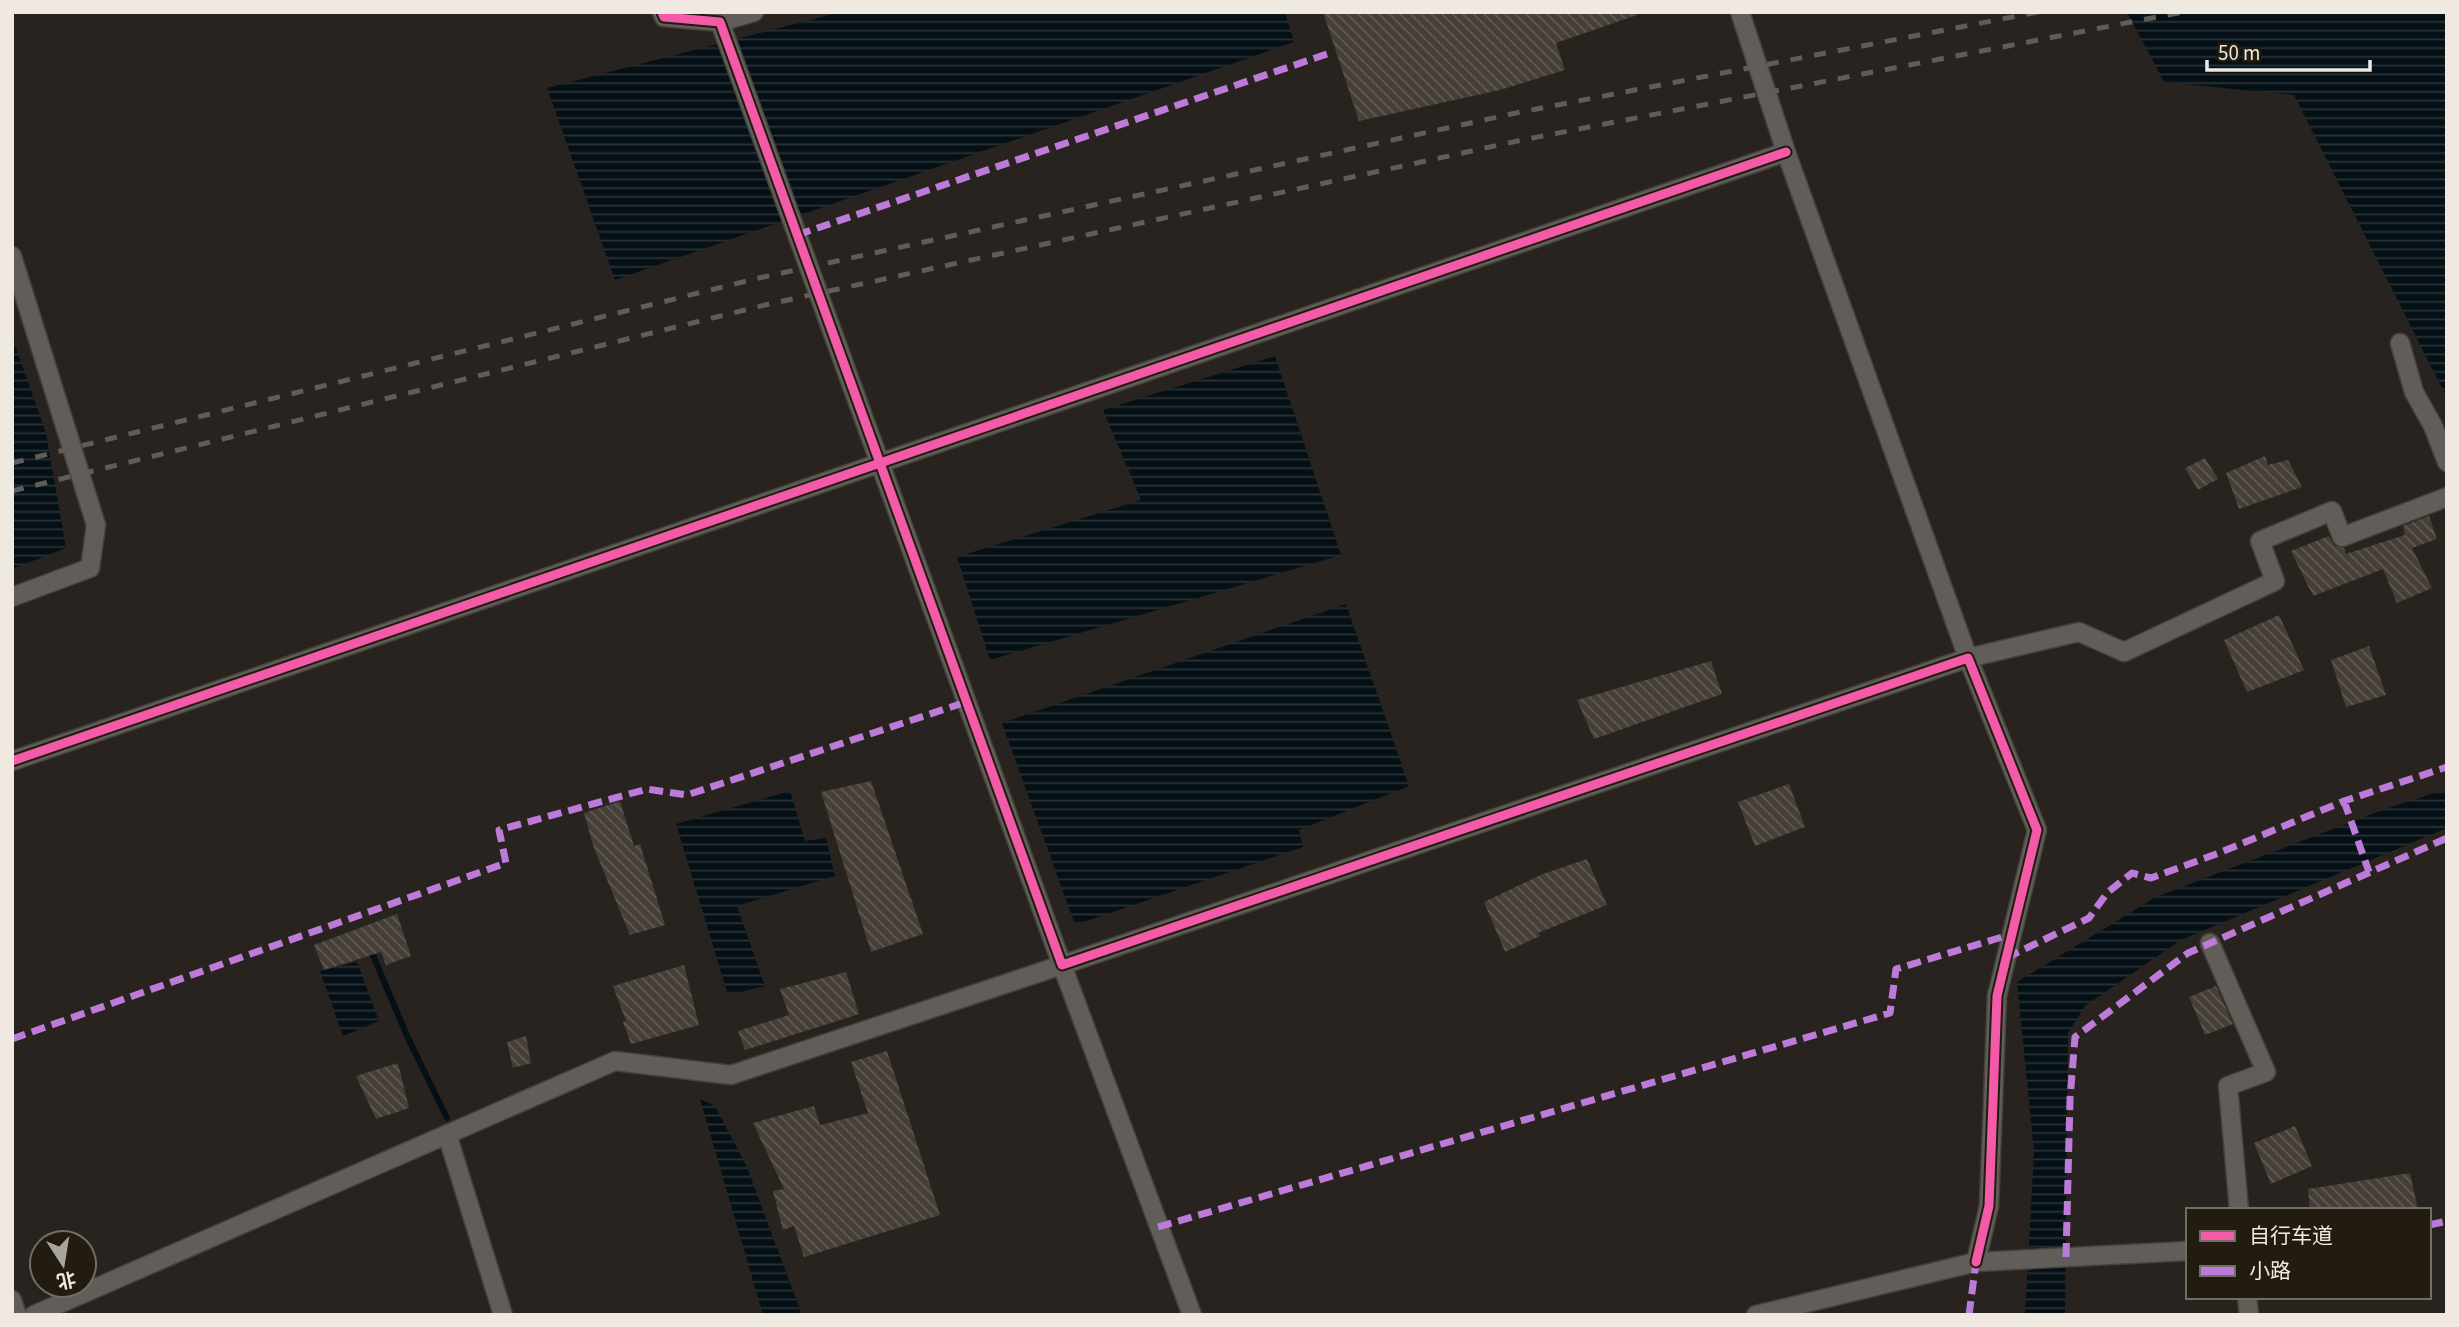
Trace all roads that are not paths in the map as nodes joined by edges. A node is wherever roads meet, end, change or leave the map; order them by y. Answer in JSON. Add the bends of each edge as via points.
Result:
{"nodes":[{"id":1,"x":662,"y":12,"type":"edge"},
{"id":2,"x":754,"y":12,"type":"edge"},
{"id":3,"x":1740,"y":12,"type":"edge"},
{"id":4,"x":720,"y":22,"type":"junction"},
{"id":5,"x":1786,"y":152,"type":"junction"},
{"id":6,"x":12,"y":256,"type":"edge"},
{"id":7,"x":2400,"y":343,"type":"dead end"},
{"id":8,"x":2447,"y":462,"type":"edge"},
{"id":9,"x":880,"y":463,"type":"junction"},
{"id":10,"x":2447,"y":497,"type":"edge"},
{"id":11,"x":12,"y":597,"type":"edge"},
{"id":12,"x":1968,"y":658,"type":"junction"},
{"id":13,"x":12,"y":761,"type":"edge"},
{"id":14,"x":2210,"y":943,"type":"dead end"},
{"id":15,"x":1062,"y":965,"type":"junction"},
{"id":16,"x":447,"y":1134,"type":"junction"},
{"id":17,"x":2239,"y":1208,"type":"edge"},
{"id":18,"x":2186,"y":1251,"type":"edge"},
{"id":19,"x":1976,"y":1262,"type":"junction"},
{"id":20,"x":12,"y":1300,"type":"edge"},
{"id":21,"x":17,"y":1315,"type":"edge"},
{"id":22,"x":34,"y":1315,"type":"edge"},
{"id":23,"x":503,"y":1315,"type":"edge"},
{"id":24,"x":1192,"y":1315,"type":"edge"},
{"id":25,"x":1756,"y":1315,"type":"edge"}],
"edges":[{"from":1,"to":4,"type":"street","via":[[664,17]]},
{"from":2,"to":4,"type":"street"},
{"from":3,"to":5,"type":"street"},
{"from":4,"to":9,"type":"street"},
{"from":5,"to":9,"type":"street"},
{"from":5,"to":12,"type":"street"},
{"from":6,"to":11,"type":"street","via":[[96,526],[90,568]]},
{"from":7,"to":8,"type":"street","via":[[2414,392]]},
{"from":9,"to":13,"type":"street"},
{"from":9,"to":15,"type":"street"},
{"from":10,"to":12,"type":"street","via":[[2342,537],[2332,511],[2260,541],[2274,581],[2124,652],[2079,632]]},
{"from":12,"to":15,"type":"street"},
{"from":12,"to":19,"type":"street","via":[[2037,830],[1997,996],[1989,1206]]},
{"from":14,"to":17,"type":"street","via":[[2266,1072],[2228,1086]]},
{"from":15,"to":16,"type":"street","via":[[731,1075],[615,1060]]},
{"from":15,"to":24,"type":"street"},
{"from":16,"to":22,"type":"street"},
{"from":16,"to":23,"type":"street"},
{"from":18,"to":19,"type":"street"},
{"from":19,"to":25,"type":"street"},
{"from":20,"to":21,"type":"street"}]}
